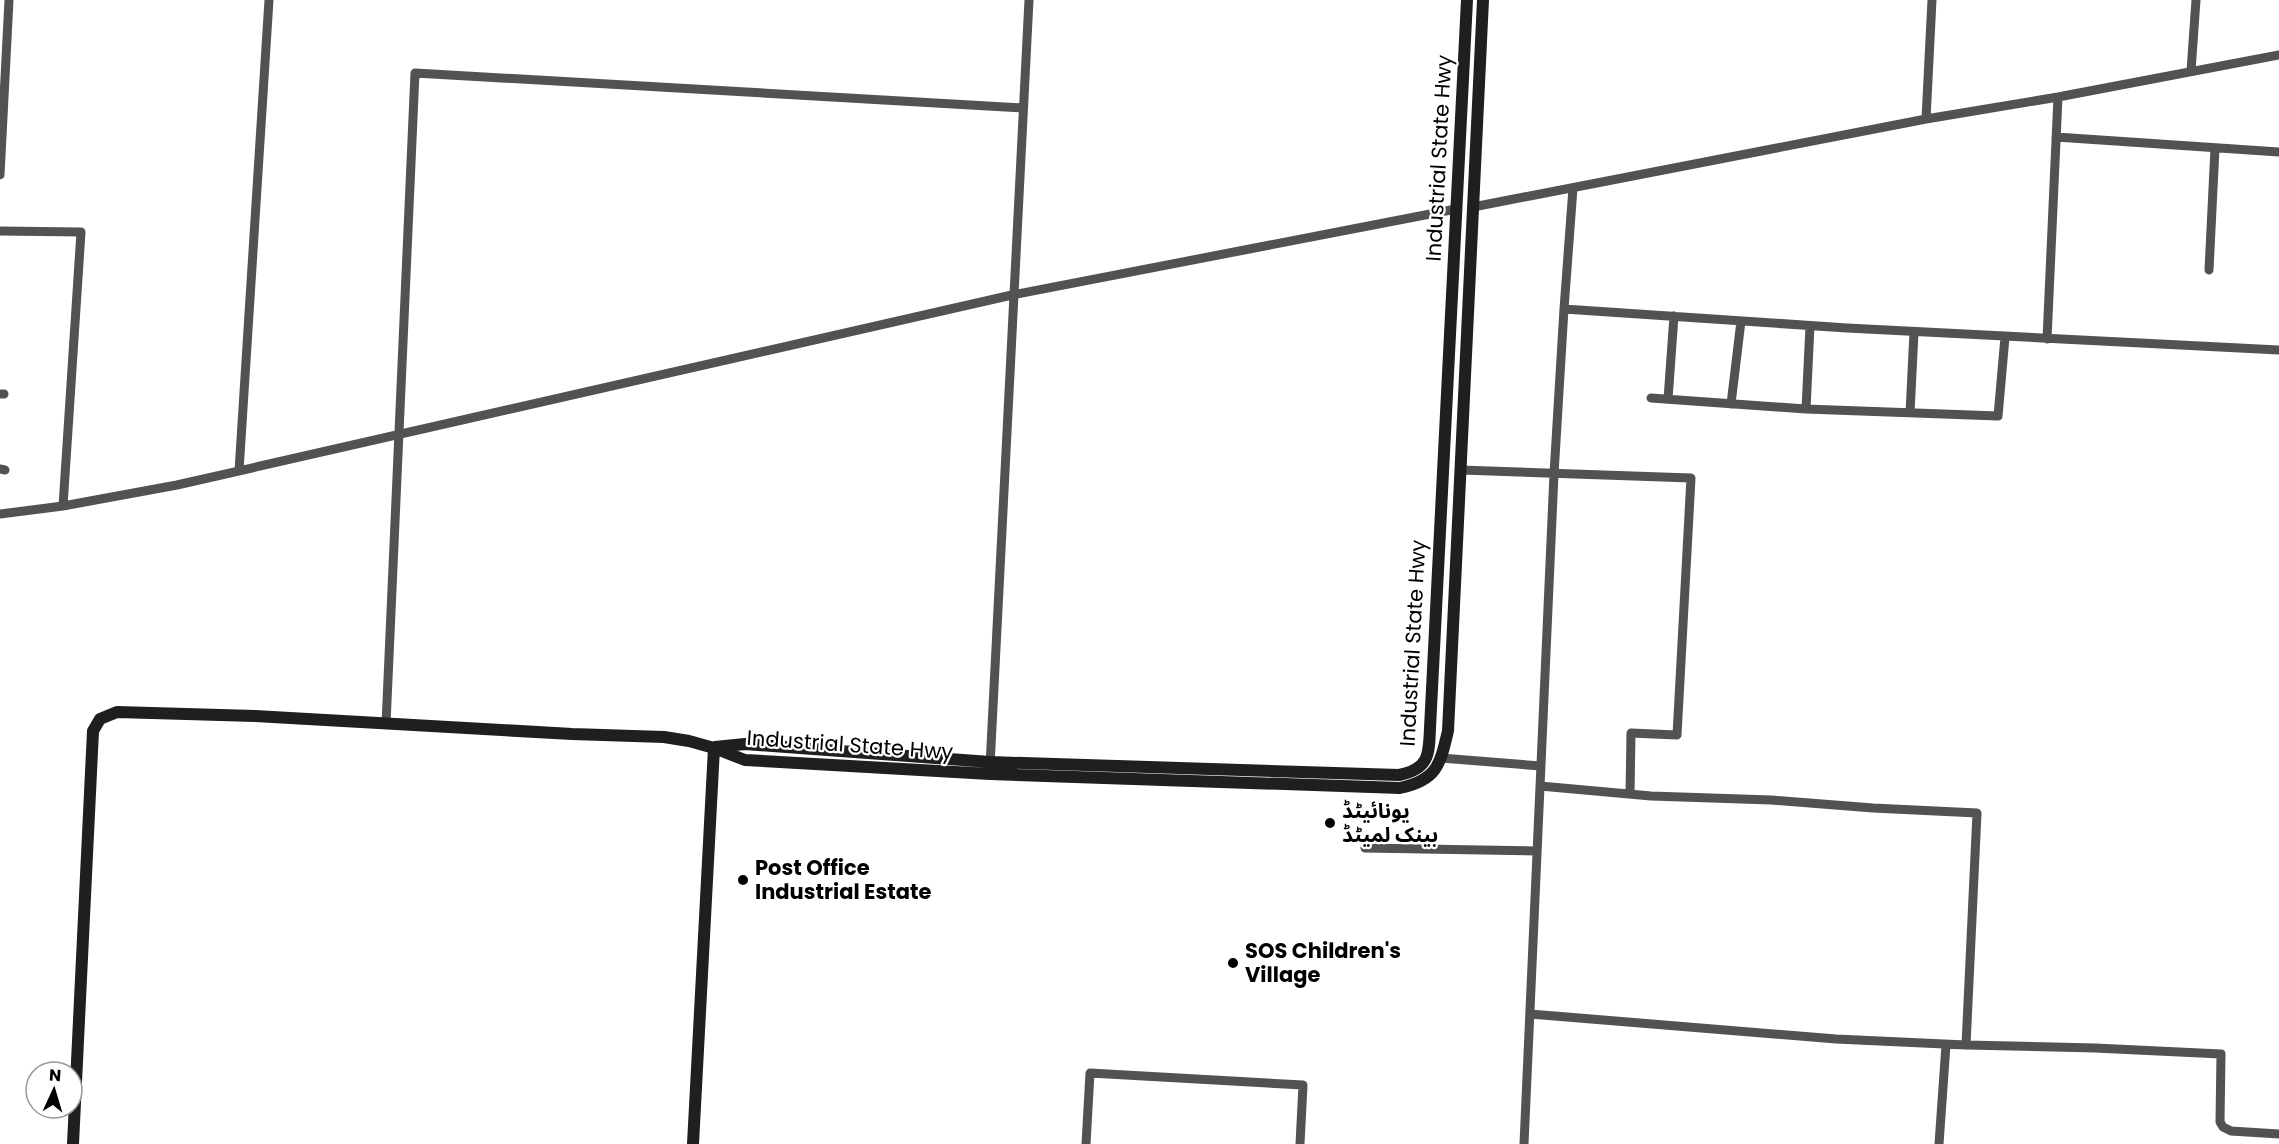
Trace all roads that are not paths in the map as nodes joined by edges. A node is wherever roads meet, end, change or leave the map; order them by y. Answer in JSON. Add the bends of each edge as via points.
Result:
{"nodes":[{"id":1,"x":9,"y":0,"type":"edge"},
{"id":2,"x":269,"y":0,"type":"edge"},
{"id":3,"x":1029,"y":0,"type":"edge"},
{"id":4,"x":1467,"y":0,"type":"edge"},
{"id":5,"x":1483,"y":0,"type":"edge"},
{"id":6,"x":1932,"y":0,"type":"edge"},
{"id":7,"x":2196,"y":0,"type":"edge"},
{"id":8,"x":4,"y":18,"type":"edge"},
{"id":9,"x":2279,"y":55,"type":"edge"},
{"id":10,"x":2192,"y":70,"type":"junction"},
{"id":11,"x":2058,"y":97,"type":"junction"},
{"id":12,"x":1023,"y":108,"type":"junction"},
{"id":13,"x":1926,"y":119,"type":"junction"},
{"id":14,"x":1,"y":120,"type":"edge"},
{"id":15,"x":1460,"y":126,"type":"junction"},
{"id":16,"x":1477,"y":127,"type":"junction"},
{"id":17,"x":2056,"y":137,"type":"junction"},
{"id":18,"x":2215,"y":148,"type":"junction"},
{"id":19,"x":2279,"y":152,"type":"edge"},
{"id":20,"x":0,"y":175,"type":"edge"},
{"id":21,"x":1573,"y":188,"type":"junction"},
{"id":22,"x":1473,"y":207,"type":"junction"},
{"id":23,"x":1456,"y":209,"type":"junction"},
{"id":24,"x":0,"y":231,"type":"edge"},
{"id":25,"x":2209,"y":270,"type":"dead end"},
{"id":26,"x":1452,"y":285,"type":"junction"},
{"id":27,"x":1469,"y":286,"type":"junction"},
{"id":28,"x":1014,"y":295,"type":"junction"},
{"id":29,"x":1564,"y":309,"type":"junction"},
{"id":30,"x":1674,"y":316,"type":"junction"},
{"id":31,"x":1741,"y":321,"type":"junction"},
{"id":32,"x":1810,"y":326,"type":"junction"},
{"id":33,"x":1914,"y":332,"type":"junction"},
{"id":34,"x":2005,"y":337,"type":"junction"},
{"id":35,"x":2047,"y":339,"type":"junction"},
{"id":36,"x":2279,"y":350,"type":"edge"},
{"id":37,"x":1651,"y":398,"type":"dead end"},
{"id":38,"x":1668,"y":399,"type":"junction"},
{"id":39,"x":1731,"y":404,"type":"junction"},
{"id":40,"x":1806,"y":409,"type":"junction"},
{"id":41,"x":1910,"y":413,"type":"junction"},
{"id":42,"x":398,"y":433,"type":"junction"},
{"id":43,"x":1461,"y":470,"type":"junction"},
{"id":44,"x":239,"y":471,"type":"junction"},
{"id":45,"x":1554,"y":474,"type":"junction"},
{"id":46,"x":63,"y":506,"type":"junction"},
{"id":47,"x":0,"y":514,"type":"edge"},
{"id":48,"x":386,"y":724,"type":"junction"},
{"id":49,"x":714,"y":747,"type":"junction"},
{"id":50,"x":1442,"y":758,"type":"junction"},
{"id":51,"x":1541,"y":766,"type":"junction"},
{"id":52,"x":990,"y":768,"type":"junction"},
{"id":53,"x":1540,"y":786,"type":"junction"},
{"id":54,"x":1630,"y":794,"type":"junction"},
{"id":55,"x":1365,"y":848,"type":"dead end"},
{"id":56,"x":1537,"y":851,"type":"junction"},
{"id":57,"x":1530,"y":1014,"type":"junction"},
{"id":58,"x":1946,"y":1045,"type":"junction"},
{"id":59,"x":1965,"y":1045,"type":"junction"},
{"id":60,"x":2279,"y":1134,"type":"edge"},
{"id":61,"x":73,"y":1144,"type":"edge"},
{"id":62,"x":693,"y":1144,"type":"edge"},
{"id":63,"x":1086,"y":1144,"type":"edge"},
{"id":64,"x":1300,"y":1144,"type":"edge"},
{"id":65,"x":1524,"y":1144,"type":"edge"},
{"id":66,"x":1939,"y":1144,"type":"edge"}],
"edges":[{"from":1,"to":8,"type":"street"},
{"from":2,"to":44,"type":"street"},
{"from":3,"to":12,"type":"street"},
{"from":4,"to":15,"type":"main road","name":"Industrial State Hwy"},
{"from":5,"to":16,"type":"main road","name":"Industrial State Hwy"},
{"from":6,"to":13,"type":"street"},
{"from":7,"to":10,"type":"street"},
{"from":8,"to":14,"type":"street"},
{"from":9,"to":10,"type":"street"},
{"from":10,"to":11,"type":"street"},
{"from":11,"to":13,"type":"street"},
{"from":11,"to":17,"type":"street"},
{"from":12,"to":28,"type":"street"},
{"from":12,"to":42,"type":"street","via":[[415,73]]},
{"from":13,"to":21,"type":"street"},
{"from":14,"to":20,"type":"street"},
{"from":15,"to":16,"type":"main road"},
{"from":15,"to":23,"type":"main road","name":"Industrial State Hwy"},
{"from":16,"to":22,"type":"main road","name":"Industrial State Hwy"},
{"from":17,"to":18,"type":"street"},
{"from":17,"to":35,"type":"street"},
{"from":18,"to":19,"type":"street"},
{"from":18,"to":25,"type":"street"},
{"from":21,"to":22,"type":"street"},
{"from":21,"to":29,"type":"street"},
{"from":22,"to":27,"type":"main road","name":"Industrial State Hwy"},
{"from":23,"to":26,"type":"main road","name":"Industrial State Hwy"},
{"from":23,"to":28,"type":"street"},
{"from":24,"to":46,"type":"street","via":[[81,232]]},
{"from":26,"to":27,"type":"main road"},
{"from":26,"to":52,"type":"main road","name":"Industrial State Hwy","via":[[1429,753],[1419,769],[1399,776]]},
{"from":27,"to":43,"type":"main road","name":"Industrial State Hwy"},
{"from":28,"to":42,"type":"street"},
{"from":28,"to":52,"type":"street"},
{"from":29,"to":30,"type":"street"},
{"from":29,"to":45,"type":"street"},
{"from":30,"to":31,"type":"street"},
{"from":30,"to":38,"type":"street"},
{"from":31,"to":32,"type":"street"},
{"from":31,"to":39,"type":"street"},
{"from":32,"to":33,"type":"street"},
{"from":32,"to":40,"type":"street"},
{"from":33,"to":34,"type":"street"},
{"from":33,"to":41,"type":"street"},
{"from":34,"to":35,"type":"street"},
{"from":34,"to":41,"type":"street","via":[[1998,416]]},
{"from":35,"to":36,"type":"street"},
{"from":37,"to":38,"type":"street"},
{"from":38,"to":39,"type":"street"},
{"from":39,"to":40,"type":"street"},
{"from":40,"to":41,"type":"street"},
{"from":42,"to":44,"type":"street"},
{"from":42,"to":48,"type":"street"},
{"from":43,"to":45,"type":"street"},
{"from":43,"to":50,"type":"main road","name":"Industrial State Hwy","via":[[1448,731]]},
{"from":44,"to":46,"type":"street"},
{"from":45,"to":51,"type":"street"},
{"from":45,"to":54,"type":"street","via":[[1691,478],[1677,735],[1631,733]]},
{"from":46,"to":47,"type":"street"},
{"from":48,"to":49,"type":"main road","name":"Industrial State Hwy","via":[[664,737]]},
{"from":48,"to":61,"type":"main road","name":"Industrial State Hwy","via":[[117,712],[100,719],[92,738]]},
{"from":49,"to":52,"type":"main road","name":"Industrial State Hwy","via":[[745,744]]},
{"from":49,"to":62,"type":"main road"},
{"from":50,"to":51,"type":"street"},
{"from":50,"to":52,"type":"main road","name":"Industrial State Hwy","via":[[1428,779],[1400,788]]},
{"from":51,"to":53,"type":"street"},
{"from":53,"to":54,"type":"street"},
{"from":53,"to":56,"type":"street"},
{"from":54,"to":59,"type":"street","via":[[1977,813]]},
{"from":55,"to":56,"type":"street"},
{"from":56,"to":57,"type":"street"},
{"from":57,"to":58,"type":"street"},
{"from":57,"to":65,"type":"street"},
{"from":58,"to":59,"type":"street"},
{"from":58,"to":66,"type":"street"},
{"from":59,"to":60,"type":"street","via":[[2221,1054],[2223,1127]]},
{"from":63,"to":64,"type":"street","via":[[1090,1073],[1303,1085]]}]}
